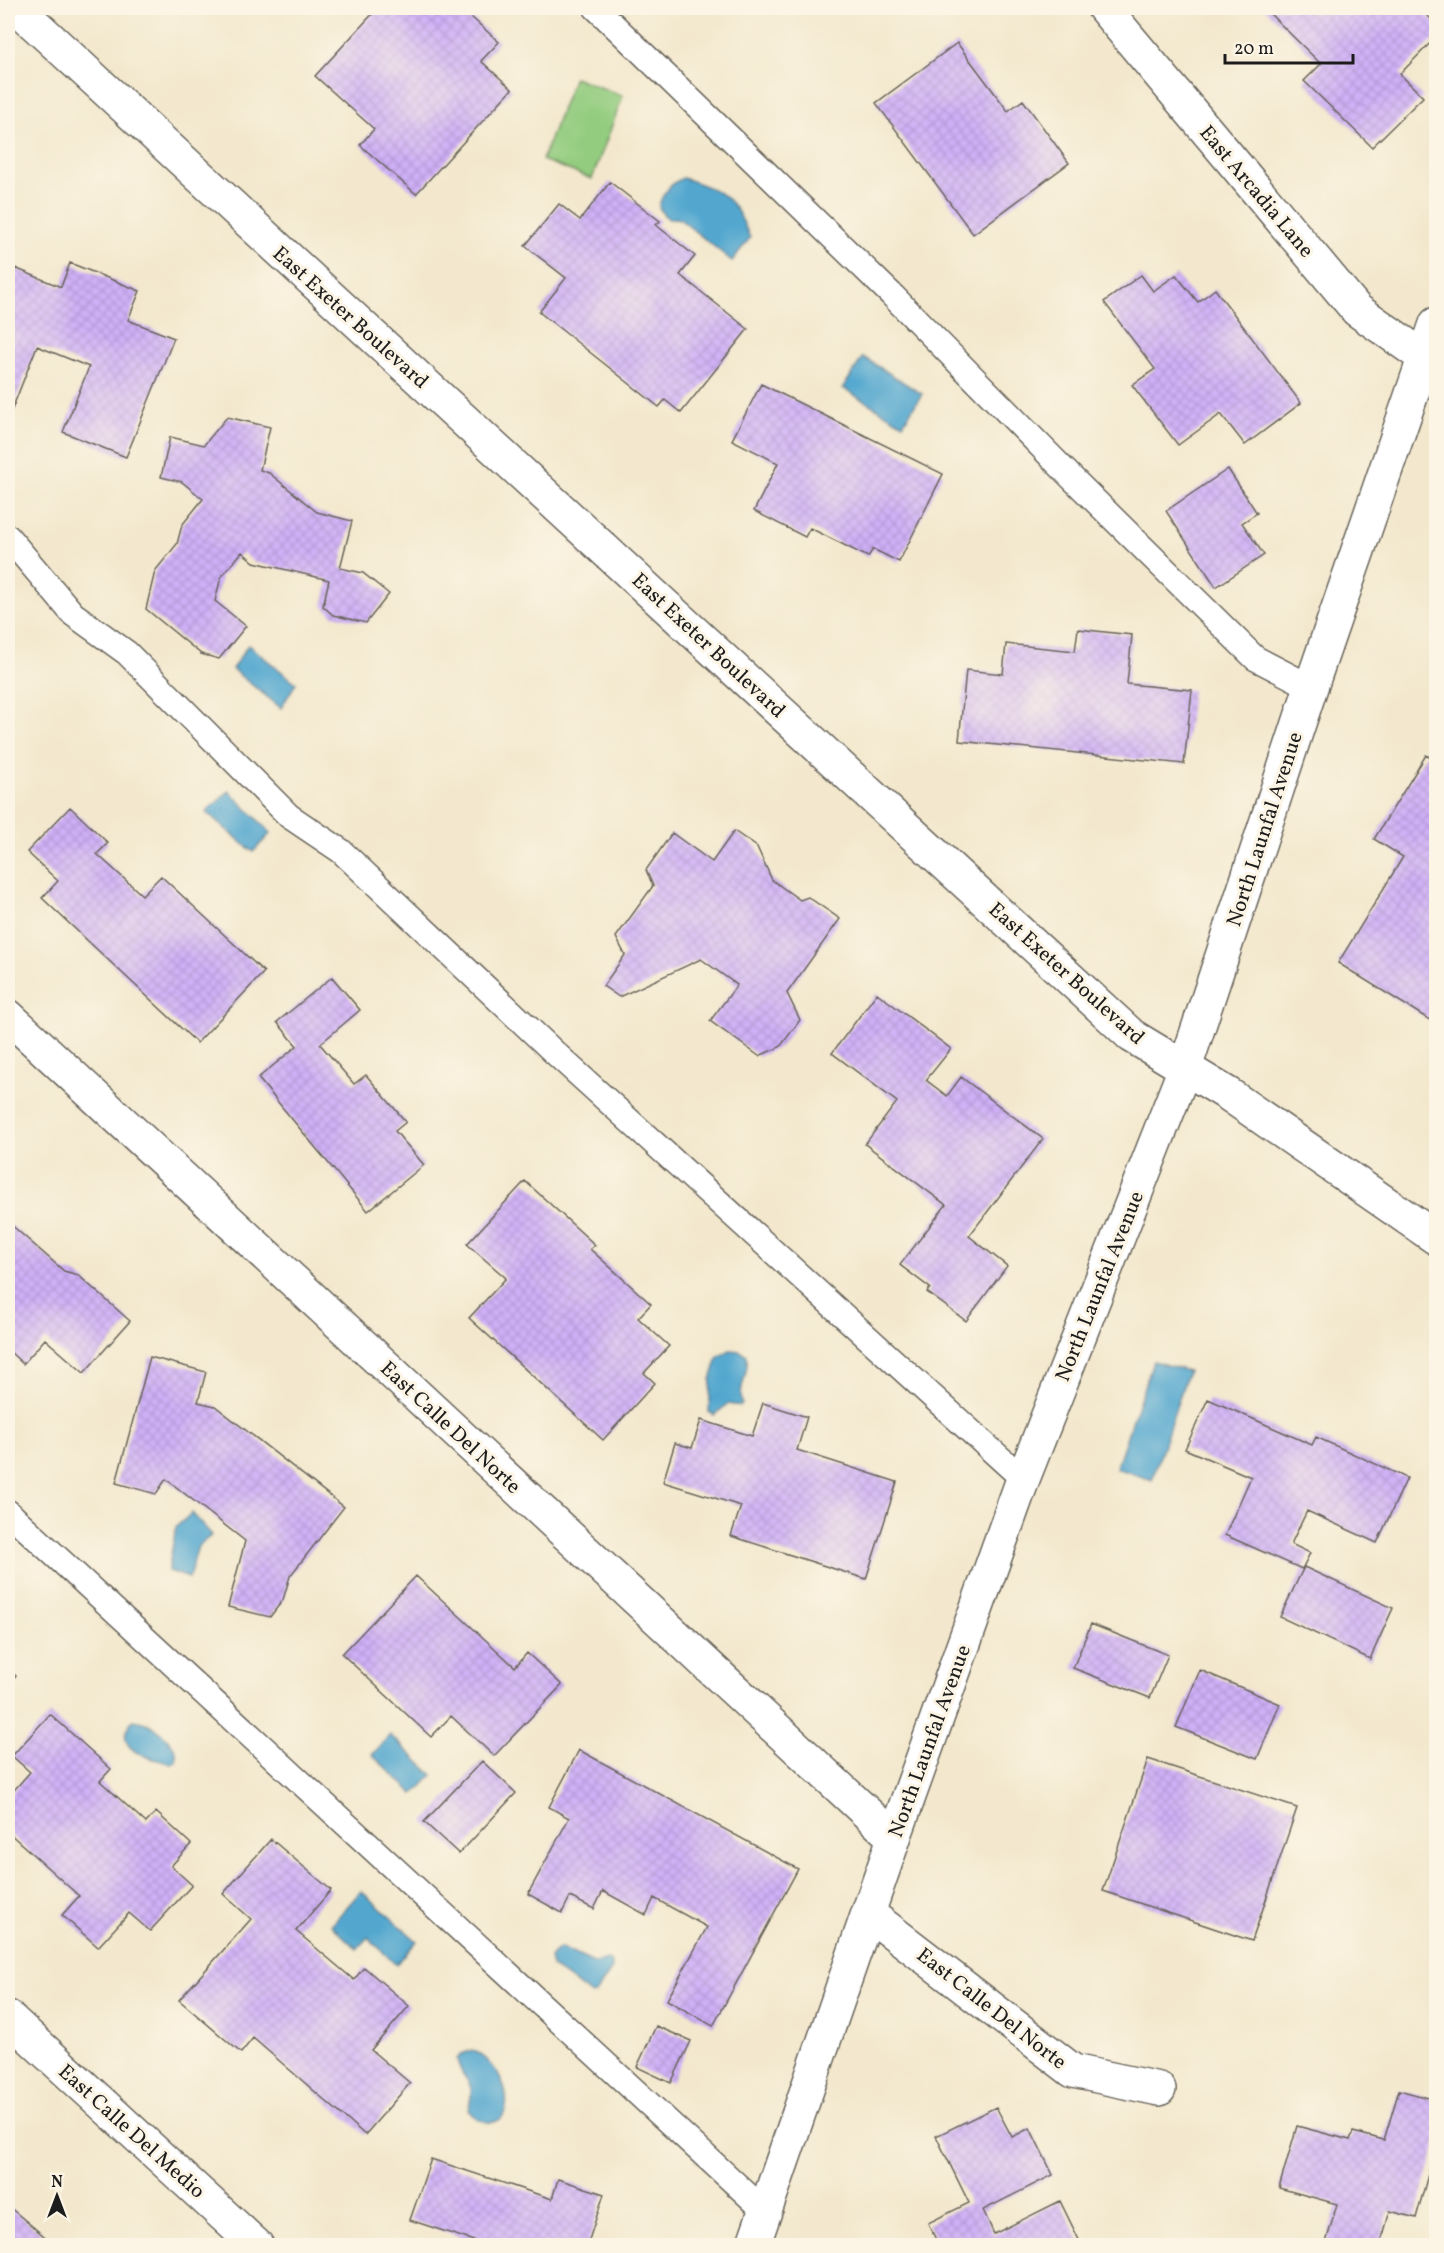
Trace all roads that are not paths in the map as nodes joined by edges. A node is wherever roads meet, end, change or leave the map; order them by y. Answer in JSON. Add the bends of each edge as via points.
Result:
{"nodes":[{"id":1,"x":17,"y":8,"type":"edge"},
{"id":2,"x":596,"y":8,"type":"edge"},
{"id":3,"x":1104,"y":8,"type":"edge"},
{"id":4,"x":1437,"y":324,"type":"edge"},
{"id":5,"x":1425,"y":358,"type":"junction"},
{"id":6,"x":8,"y":537,"type":"edge"},
{"id":7,"x":1311,"y":687,"type":"junction"},
{"id":8,"x":8,"y":1016,"type":"edge"},
{"id":9,"x":1185,"y":1068,"type":"junction"},
{"id":10,"x":1437,"y":1238,"type":"edge"},
{"id":11,"x":1023,"y":1479,"type":"junction"},
{"id":12,"x":8,"y":1512,"type":"edge"},
{"id":13,"x":894,"y":1838,"type":"junction"},
{"id":14,"x":869,"y":1914,"type":"junction"},
{"id":15,"x":8,"y":2017,"type":"edge"},
{"id":16,"x":1159,"y":2089,"type":"dead end"},
{"id":17,"x":765,"y":2211,"type":"junction"},
{"id":18,"x":257,"y":2246,"type":"edge"},
{"id":19,"x":753,"y":2246,"type":"edge"}],
"edges":[{"from":1,"to":9,"type":"street","name":"East Exeter Boulevard","via":[[1132,1036]]},
{"from":2,"to":7,"type":"lane","via":[[891,294],[1255,658]]},
{"from":3,"to":5,"type":"street","name":"East Arcadia Lane","via":[[1357,310]]},
{"from":4,"to":5,"type":"street","name":"North Launfal Avenue"},
{"from":5,"to":7,"type":"street","name":"North Launfal Avenue"},
{"from":6,"to":11,"type":"lane","via":[[73,614],[127,654],[289,816],[341,851],[572,1069]]},
{"from":7,"to":9,"type":"street","name":"North Launfal Avenue"},
{"from":8,"to":13,"type":"street","name":"East Calle Del Norte"},
{"from":9,"to":10,"type":"street","name":"East Exeter Boulevard"},
{"from":9,"to":11,"type":"street","name":"North Launfal Avenue"},
{"from":11,"to":13,"type":"street","name":"North Launfal Avenue"},
{"from":12,"to":17,"type":"lane"},
{"from":13,"to":14,"type":"street","name":"North Launfal Avenue"},
{"from":14,"to":16,"type":"street","name":"East Calle Del Norte","via":[[1073,2071]]},
{"from":14,"to":17,"type":"street","name":"North Launfal Avenue"},
{"from":15,"to":18,"type":"street","name":"East Calle Del Medio"},
{"from":17,"to":19,"type":"street","name":"North Launfal Avenue"}]}
